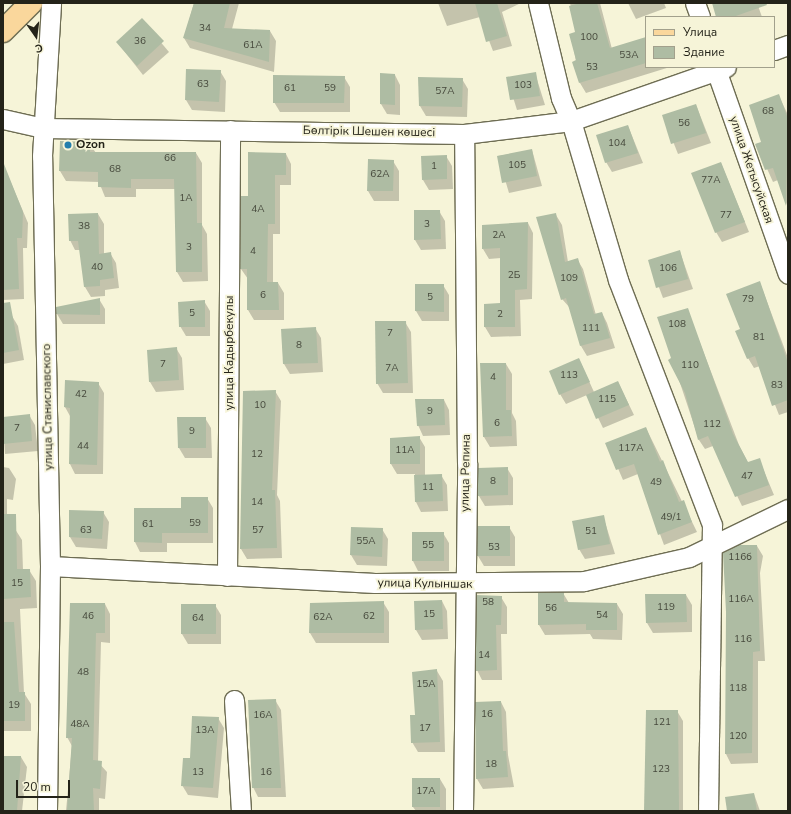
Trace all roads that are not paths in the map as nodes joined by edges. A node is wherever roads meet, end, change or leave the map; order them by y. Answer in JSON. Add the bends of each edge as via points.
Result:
{"nodes":[{"id":1,"x":31,"y":3,"type":"edge"},
{"id":2,"x":51,"y":3,"type":"edge"},
{"id":3,"x":538,"y":3,"type":"edge"},
{"id":4,"x":695,"y":3,"type":"edge"},
{"id":5,"x":700,"y":16,"type":"edge"},
{"id":6,"x":3,"y":31,"type":"edge"},
{"id":7,"x":788,"y":45,"type":"edge"},
{"id":8,"x":775,"y":50,"type":"edge"},
{"id":9,"x":719,"y":68,"type":"edge"},
{"id":10,"x":3,"y":120,"type":"edge"},
{"id":11,"x":571,"y":121,"type":"junction"},
{"id":12,"x":43,"y":128,"type":"junction"},
{"id":13,"x":230,"y":130,"type":"junction"},
{"id":14,"x":464,"y":134,"type":"junction"},
{"id":15,"x":788,"y":274,"type":"edge"},
{"id":16,"x":788,"y":509,"type":"edge"},
{"id":17,"x":711,"y":544,"type":"junction"},
{"id":18,"x":50,"y":566,"type":"junction"},
{"id":19,"x":227,"y":576,"type":"junction"},
{"id":20,"x":465,"y":584,"type":"junction"},
{"id":21,"x":234,"y":700,"type":"dead end"},
{"id":22,"x":47,"y":811,"type":"edge"},
{"id":23,"x":241,"y":811,"type":"edge"},
{"id":24,"x":462,"y":811,"type":"edge"},
{"id":25,"x":708,"y":811,"type":"edge"}],
"edges":[{"from":1,"to":6,"type":"main road"},
{"from":2,"to":12,"type":"street","name":"улица Станиславского"},
{"from":3,"to":11,"type":"street","via":[[561,98]]},
{"from":4,"to":5,"type":"street"},
{"from":7,"to":8,"type":"street"},
{"from":9,"to":11,"type":"street","name":"Бөлтірік Шешен көшесі"},
{"from":9,"to":15,"type":"street","name":"улица Жетысуйская"},
{"from":10,"to":12,"type":"street","name":"Бөлтірік Шешен көшесі"},
{"from":11,"to":14,"type":"street","name":"Бөлтірік Шешен көшесі"},
{"from":11,"to":17,"type":"street","via":[[618,280],[712,525]]},
{"from":12,"to":13,"type":"street","name":"Бөлтірік Шешен көшесі"},
{"from":12,"to":18,"type":"street","name":"улица Станиславского"},
{"from":13,"to":14,"type":"street","name":"Бөлтірік Шешен көшесі"},
{"from":13,"to":19,"type":"street","name":"улица Кадырбекулы"},
{"from":14,"to":20,"type":"street","name":"улица Репина"},
{"from":16,"to":17,"type":"street","name":"улица Кулыншак"},
{"from":17,"to":20,"type":"street","name":"улица Кулыншак","via":[[689,557],[651,568],[584,581]]},
{"from":17,"to":25,"type":"street"},
{"from":18,"to":19,"type":"street","name":"улица Кулыншак"},
{"from":18,"to":22,"type":"street","name":"улица Станиславского"},
{"from":19,"to":20,"type":"street","name":"улица Кулыншак"},
{"from":20,"to":24,"type":"street","name":"улица Репина"},
{"from":21,"to":23,"type":"street"}]}
